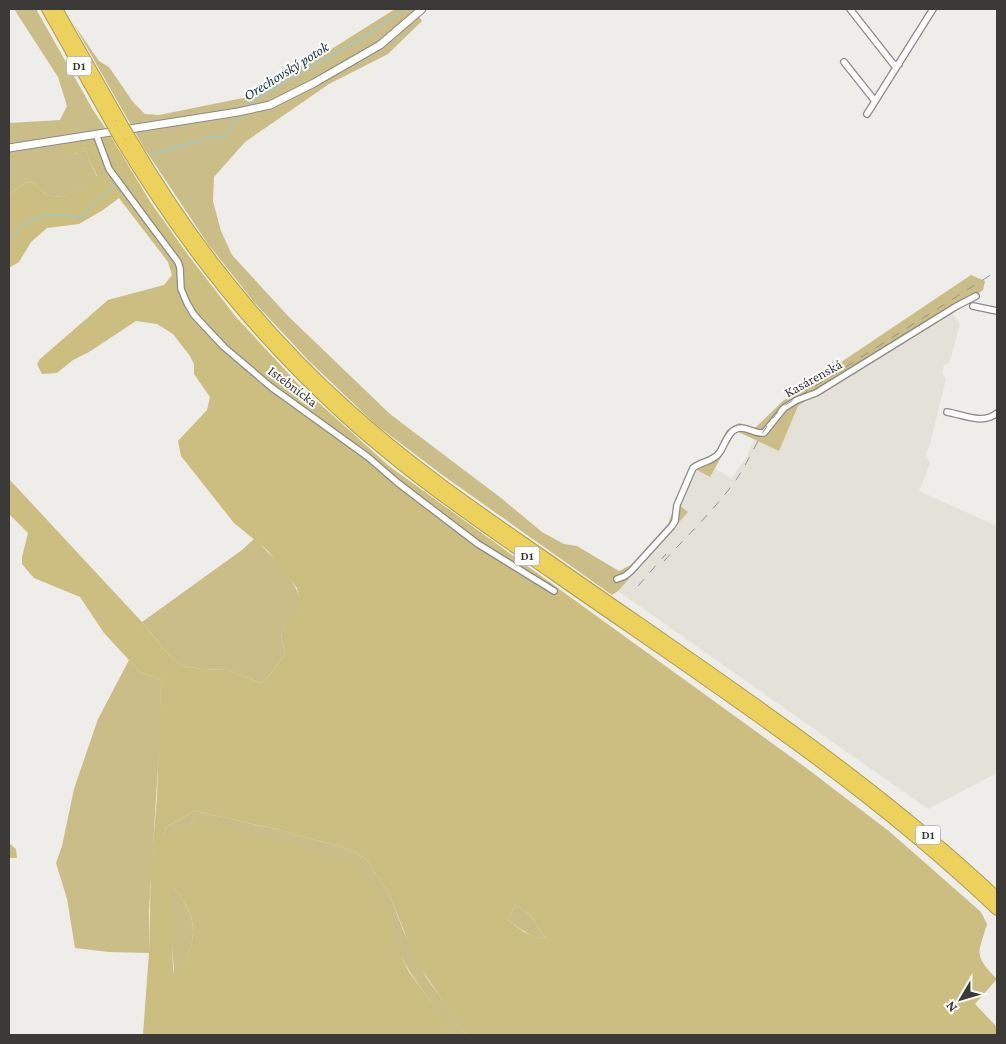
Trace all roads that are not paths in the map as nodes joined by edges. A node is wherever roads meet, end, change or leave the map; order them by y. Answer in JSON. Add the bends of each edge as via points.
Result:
{"nodes":[{"id":1,"x":47,"y":9,"type":"edge"},
{"id":2,"x":58,"y":9,"type":"edge"},
{"id":3,"x":422,"y":9,"type":"edge"},
{"id":4,"x":850,"y":9,"type":"edge"},
{"id":5,"x":933,"y":9,"type":"edge"},
{"id":6,"x":844,"y":62,"type":"dead end"},
{"id":7,"x":899,"y":64,"type":"junction"},
{"id":8,"x":875,"y":101,"type":"junction"},
{"id":9,"x":867,"y":114,"type":"dead end"},
{"id":10,"x":121,"y":130,"type":"junction"},
{"id":11,"x":96,"y":134,"type":"junction"},
{"id":12,"x":9,"y":148,"type":"edge"},
{"id":13,"x":976,"y":296,"type":"dead end"},
{"id":14,"x":973,"y":306,"type":"dead end"},
{"id":15,"x":997,"y":311,"type":"edge"},
{"id":16,"x":947,"y":412,"type":"dead end"},
{"id":17,"x":997,"y":413,"type":"edge"},
{"id":18,"x":617,"y":579,"type":"dead end"},
{"id":19,"x":554,"y":590,"type":"dead end"},
{"id":20,"x":997,"y":897,"type":"edge"},
{"id":21,"x":997,"y":910,"type":"edge"}],
"edges":[{"from":1,"to":10,"type":"highway","number":"D1"},
{"from":2,"to":10,"type":"highway","number":"D1"},
{"from":3,"to":10,"type":"street","via":[[389,38],[359,57],[270,105]]},
{"from":4,"to":7,"type":"street","via":[[894,65]]},
{"from":5,"to":7,"type":"street"},
{"from":6,"to":8,"type":"street"},
{"from":7,"to":8,"type":"street"},
{"from":8,"to":9,"type":"street"},
{"from":10,"to":11,"type":"street"},
{"from":10,"to":20,"type":"highway","number":"D1","via":[[215,264],[267,327],[350,410],[457,495],[856,777],[940,845]]},
{"from":10,"to":21,"type":"highway","number":"D1","via":[[160,204],[208,270],[287,361],[344,416],[404,467],[469,515],[853,786],[934,852]]},
{"from":11,"to":12,"type":"street"},
{"from":11,"to":19,"type":"street","name":"Istebnícka","via":[[109,169],[178,262],[181,289],[194,315],[224,347],[271,387],[368,457],[478,544]]},
{"from":13,"to":18,"type":"street","name":"Kasárenská","via":[[816,393],[784,408],[764,433],[741,428],[730,433],[715,458],[693,468],[672,526],[632,571]]},
{"from":14,"to":15,"type":"street"},
{"from":16,"to":17,"type":"street","via":[[981,420]]}]}
